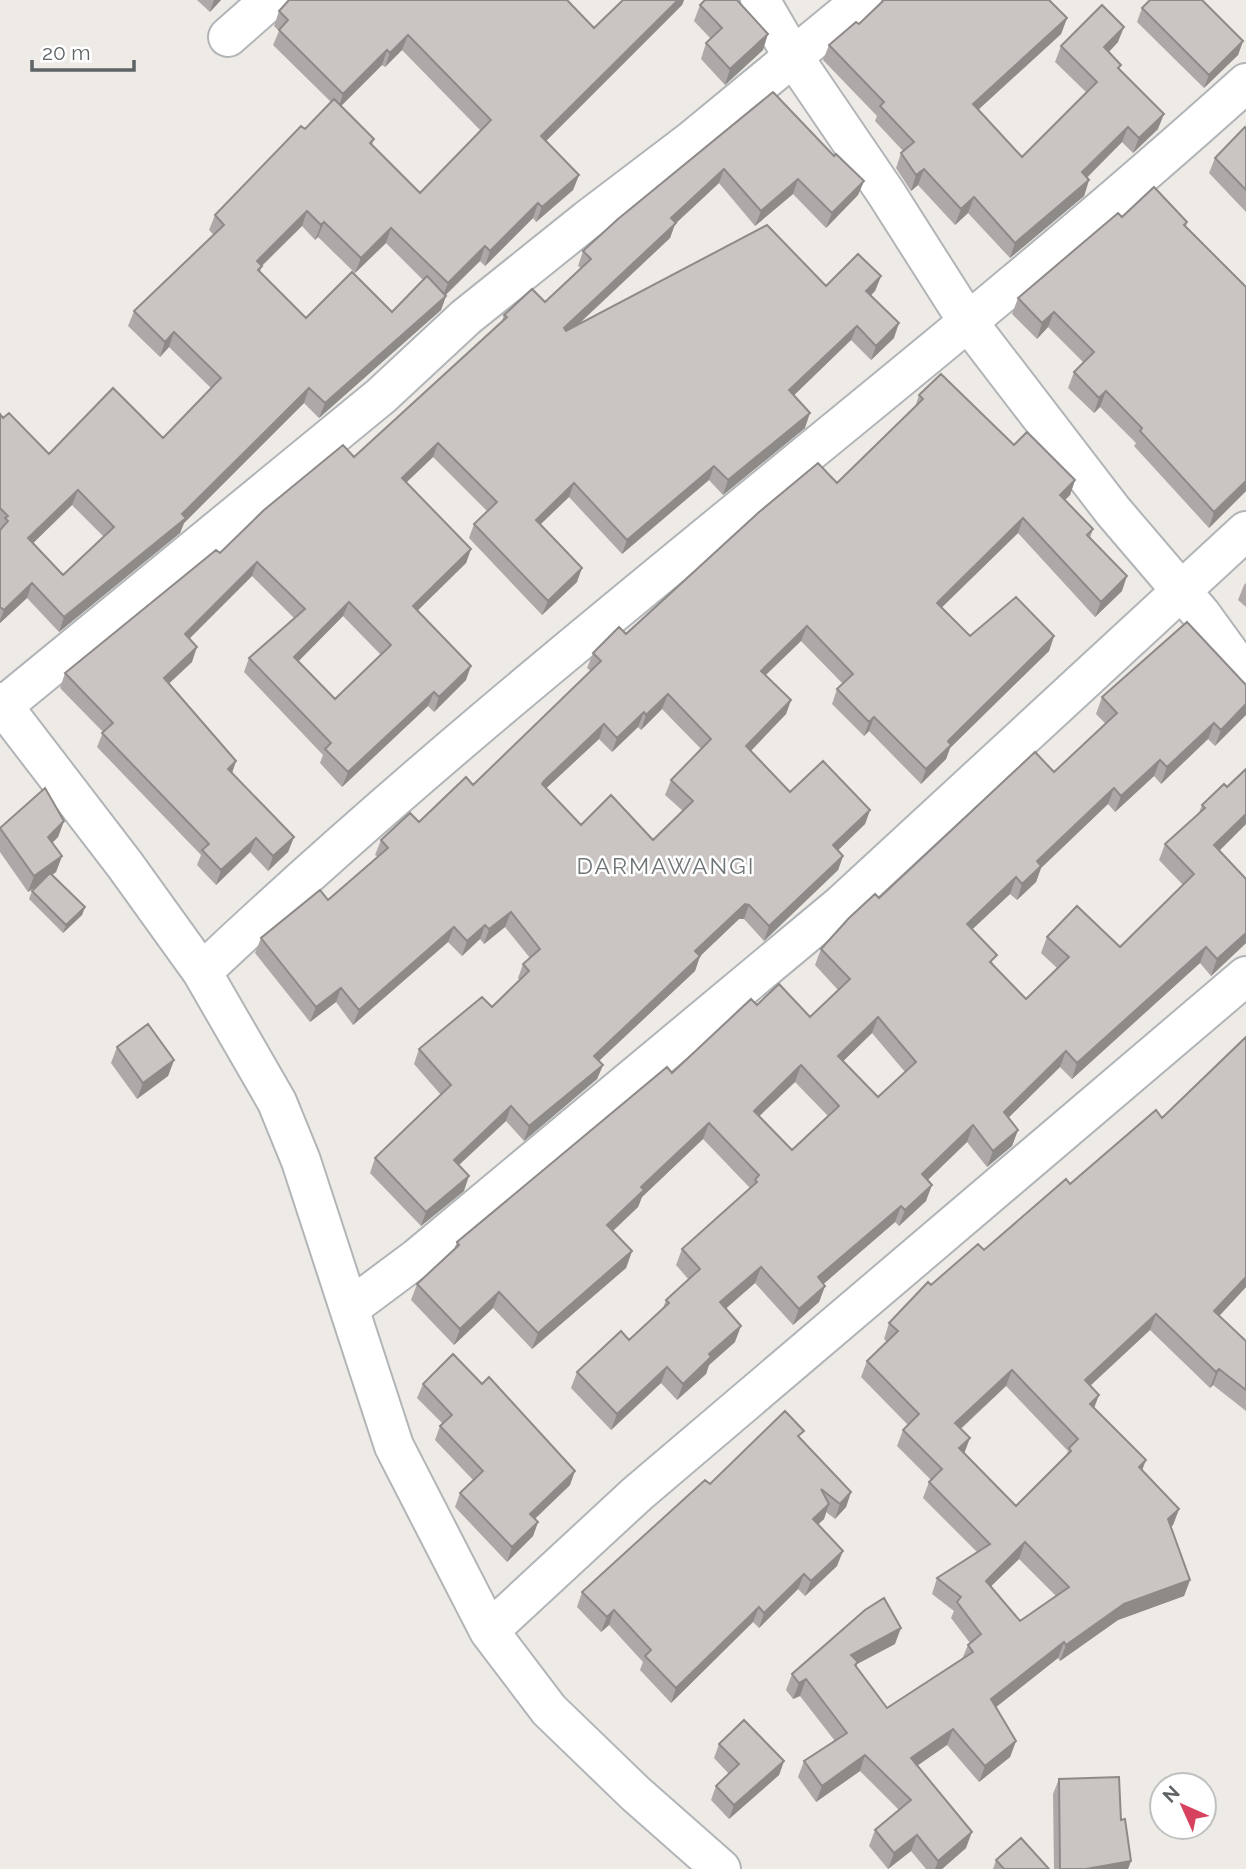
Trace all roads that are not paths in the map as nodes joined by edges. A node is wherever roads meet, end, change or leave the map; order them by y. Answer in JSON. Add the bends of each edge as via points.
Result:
{"nodes":[{"id":1,"x":270,"y":0,"type":"edge"},
{"id":2,"x":760,"y":0,"type":"edge"},
{"id":3,"x":862,"y":0,"type":"edge"},
{"id":4,"x":228,"y":37,"type":"dead end"},
{"id":5,"x":792,"y":55,"type":"junction"},
{"id":6,"x":1246,"y":83,"type":"edge"},
{"id":7,"x":968,"y":322,"type":"junction"},
{"id":8,"x":1246,"y":531,"type":"edge"},
{"id":9,"x":1183,"y":593,"type":"junction"},
{"id":10,"x":1246,"y":676,"type":"edge"},
{"id":11,"x":1,"y":704,"type":"edge"},
{"id":12,"x":202,"y":972,"type":"junction"},
{"id":13,"x":1246,"y":976,"type":"edge"},
{"id":14,"x":350,"y":1308,"type":"junction"},
{"id":15,"x":489,"y":1631,"type":"junction"},
{"id":16,"x":721,"y":1869,"type":"edge"}],
"edges":[{"from":1,"to":4,"type":"street"},
{"from":2,"to":5,"type":"street"},
{"from":3,"to":5,"type":"street"},
{"from":5,"to":7,"type":"street"},
{"from":5,"to":11,"type":"street","via":[[691,141],[466,317],[381,396]]},
{"from":6,"to":7,"type":"street"},
{"from":7,"to":9,"type":"street"},
{"from":7,"to":12,"type":"street","via":[[533,678],[303,877]]},
{"from":8,"to":9,"type":"street"},
{"from":9,"to":10,"type":"street"},
{"from":9,"to":14,"type":"street","via":[[842,904],[428,1249]]},
{"from":11,"to":12,"type":"street"},
{"from":12,"to":14,"type":"street","via":[[277,1102]]},
{"from":13,"to":15,"type":"street","via":[[638,1494]]},
{"from":14,"to":15,"type":"street","via":[[394,1446]]},
{"from":15,"to":16,"type":"street","via":[[549,1710]]}]}
